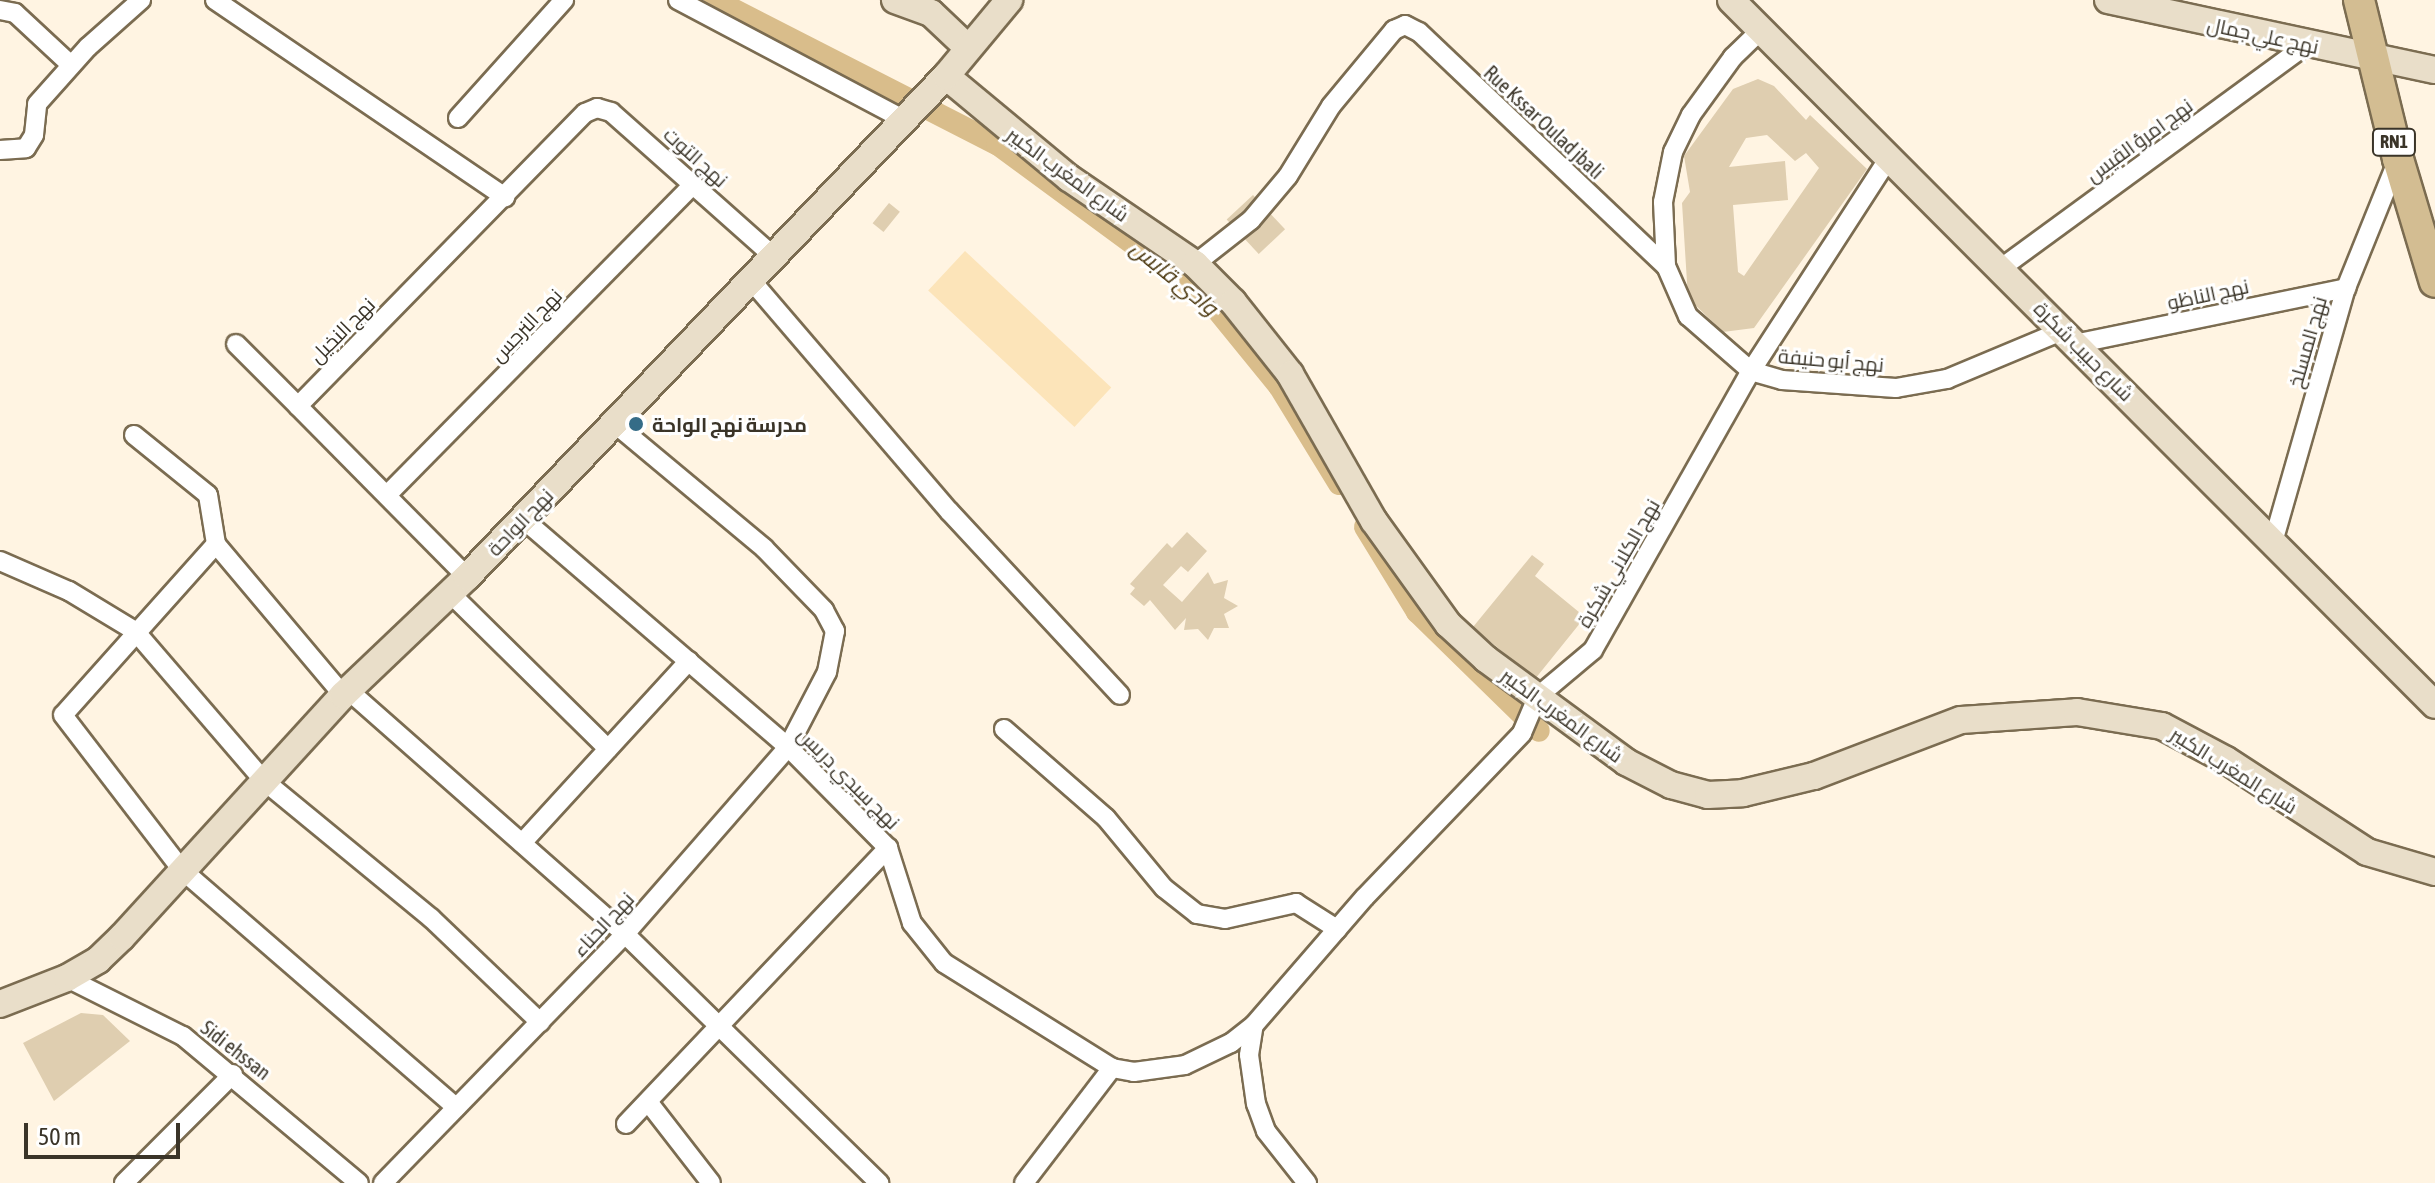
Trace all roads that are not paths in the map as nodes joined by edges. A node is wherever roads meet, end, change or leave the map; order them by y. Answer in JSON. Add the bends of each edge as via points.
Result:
{"nodes":[{"id":1,"x":141,"y":0,"type":"edge"},
{"id":2,"x":215,"y":0,"type":"edge"},
{"id":3,"x":564,"y":0,"type":"edge"},
{"id":4,"x":1009,"y":0,"type":"edge"},
{"id":5,"x":1731,"y":0,"type":"edge"},
{"id":6,"x":2108,"y":0,"type":"edge"},
{"id":7,"x":2359,"y":0,"type":"edge"},
{"id":8,"x":686,"y":2,"type":"edge"},
{"id":9,"x":907,"y":2,"type":"edge"},
{"id":10,"x":0,"y":10,"type":"edge"},
{"id":11,"x":1763,"y":28,"type":"junction"},
{"id":12,"x":2305,"y":46,"type":"junction"},
{"id":13,"x":967,"y":47,"type":"junction"},
{"id":14,"x":2373,"y":54,"type":"junction"},
{"id":15,"x":71,"y":65,"type":"junction"},
{"id":16,"x":2435,"y":70,"type":"edge"},
{"id":17,"x":946,"y":76,"type":"junction"},
{"id":18,"x":585,"y":113,"type":"joint"},
{"id":19,"x":458,"y":118,"type":"dead end"},
{"id":20,"x":903,"y":119,"type":"junction"},
{"id":21,"x":0,"y":150,"type":"edge"},
{"id":22,"x":2398,"y":159,"type":"junction"},
{"id":23,"x":1887,"y":161,"type":"junction"},
{"id":24,"x":693,"y":185,"type":"junction"},
{"id":25,"x":505,"y":197,"type":"junction"},
{"id":26,"x":772,"y":255,"type":"junction"},
{"id":27,"x":1195,"y":264,"type":"junction"},
{"id":28,"x":1666,"y":266,"type":"junction"},
{"id":29,"x":2000,"y":269,"type":"junction"},
{"id":30,"x":750,"y":279,"type":"junction"},
{"id":31,"x":2435,"y":282,"type":"edge"},
{"id":32,"x":2346,"y":288,"type":"junction"},
{"id":33,"x":2071,"y":336,"type":"junction"},
{"id":34,"x":236,"y":344,"type":"dead end"},
{"id":35,"x":1751,"y":371,"type":"junction"},
{"id":36,"x":298,"y":406,"type":"junction"},
{"id":37,"x":614,"y":423,"type":"junction"},
{"id":38,"x":134,"y":435,"type":"dead end"},
{"id":39,"x":389,"y":493,"type":"junction"},
{"id":40,"x":523,"y":519,"type":"junction"},
{"id":41,"x":2273,"y":542,"type":"junction"},
{"id":42,"x":216,"y":544,"type":"junction"},
{"id":43,"x":0,"y":561,"type":"edge"},
{"id":44,"x":458,"y":585,"type":"junction"},
{"id":45,"x":135,"y":631,"type":"junction"},
{"id":46,"x":689,"y":661,"type":"junction"},
{"id":47,"x":345,"y":692,"type":"junction"},
{"id":48,"x":1120,"y":695,"type":"dead end"},
{"id":49,"x":1537,"y":697,"type":"junction"},
{"id":50,"x":2435,"y":705,"type":"edge"},
{"id":51,"x":1004,"y":729,"type":"dead end"},
{"id":52,"x":788,"y":747,"type":"junction"},
{"id":53,"x":608,"y":749,"type":"junction"},
{"id":54,"x":263,"y":780,"type":"junction"},
{"id":55,"x":522,"y":843,"type":"junction"},
{"id":56,"x":888,"y":848,"type":"junction"},
{"id":57,"x":181,"y":869,"type":"junction"},
{"id":58,"x":2435,"y":872,"type":"edge"},
{"id":59,"x":1337,"y":929,"type":"junction"},
{"id":60,"x":625,"y":934,"type":"junction"},
{"id":61,"x":67,"y":978,"type":"junction"},
{"id":62,"x":0,"y":1004,"type":"edge"},
{"id":63,"x":540,"y":1022,"type":"junction"},
{"id":64,"x":1254,"y":1025,"type":"junction"},
{"id":65,"x":719,"y":1028,"type":"junction"},
{"id":66,"x":1112,"y":1068,"type":"junction"},
{"id":67,"x":233,"y":1074,"type":"junction"},
{"id":68,"x":649,"y":1103,"type":"junction"},
{"id":69,"x":456,"y":1107,"type":"junction"},
{"id":70,"x":626,"y":1124,"type":"dead end"},
{"id":71,"x":124,"y":1183,"type":"edge"},
{"id":72,"x":359,"y":1183,"type":"edge"},
{"id":73,"x":383,"y":1183,"type":"edge"},
{"id":74,"x":711,"y":1183,"type":"edge"},
{"id":75,"x":879,"y":1183,"type":"edge"},
{"id":76,"x":1024,"y":1183,"type":"edge"},
{"id":77,"x":1307,"y":1183,"type":"edge"}],
"edges":[{"from":1,"to":15,"type":"street"},
{"from":2,"to":25,"type":"street"},
{"from":3,"to":19,"type":"street"},
{"from":4,"to":13,"type":"street","name":"نهج الواحة"},
{"from":5,"to":11,"type":"street","name":"شارع حبيب شكرة"},
{"from":6,"to":12,"type":"street","name":"نهج علي جمال"},
{"from":7,"to":14,"type":"main road","number":"RN1"},
{"from":8,"to":20,"type":"street"},
{"from":9,"to":13,"type":"street","via":[[931,13]]},
{"from":10,"to":15,"type":"street","via":[[15,13]]},
{"from":11,"to":23,"type":"street","name":"شارع حبيب شكرة"},
{"from":11,"to":28,"type":"street","name":"نهج أبو حنيفة","via":[[1733,57],[1691,115],[1673,152],[1663,202]]},
{"from":12,"to":14,"type":"street","name":"نهج علي جمال"},
{"from":12,"to":29,"type":"street","name":"نهج امرؤ القيس"},
{"from":13,"to":17,"type":"street","name":"نهج الواحة"},
{"from":14,"to":16,"type":"street","name":"نهج علي جمال"},
{"from":14,"to":22,"type":"main road","number":"RN1"},
{"from":15,"to":21,"type":"street","via":[[37,104],[34,135],[26,148]]},
{"from":17,"to":20,"type":"street","name":"نهج الواحة"},
{"from":17,"to":27,"type":"street","name":"شارع المغرب الكبير","via":[[1069,178]]},
{"from":18,"to":24,"type":"street","name":"نهج التوت","via":[[597,108],[611,112]]},
{"from":18,"to":25,"type":"street","name":"نهج النخيل"},
{"from":20,"to":26,"type":"street","name":"نهج الواحة"},
{"from":22,"to":31,"type":"main road","number":"RN1"},
{"from":22,"to":32,"type":"street","name":"نهج المسلخ"},
{"from":23,"to":29,"type":"street","name":"شارع حبيب شكرة"},
{"from":23,"to":35,"type":"street","name":"نهج الكلاني شكرة"},
{"from":24,"to":26,"type":"street","name":"نهج التوت"},
{"from":24,"to":39,"type":"street","name":"نهج النرجس"},
{"from":25,"to":36,"type":"street","name":"نهج النخيل"},
{"from":26,"to":30,"type":"street","name":"نهج الواحة"},
{"from":27,"to":28,"type":"street","name":"Rue Kssar Oulad jbali","via":[[1265,204],[1331,106],[1405,25],[1419,32]]},
{"from":27,"to":49,"type":"street","name":"شارع المغرب الكبير","via":[[1290,374],[1349,480],[1448,624]]},
{"from":28,"to":35,"type":"street","name":"نهج أبو حنيفة","via":[[1688,316]]},
{"from":29,"to":33,"type":"street","name":"شارع حبيب شكرة"},
{"from":30,"to":37,"type":"street","name":"نهج الواحة"},
{"from":30,"to":48,"type":"street","via":[[949,511]]},
{"from":32,"to":33,"type":"street","name":"نهج الناظو"},
{"from":32,"to":41,"type":"street","name":"نهج المسلخ"},
{"from":33,"to":35,"type":"street","name":"نهج أبو حنيفة","via":[[1923,386],[1819,383]]},
{"from":33,"to":41,"type":"street","name":"شارع حبيب شكرة"},
{"from":34,"to":36,"type":"street"},
{"from":35,"to":49,"type":"street","name":"نهج الكلاني شكرة","via":[[1593,650]]},
{"from":36,"to":39,"type":"street"},
{"from":37,"to":40,"type":"street","name":"نهج الواحة"},
{"from":37,"to":52,"type":"street","name":"نهج الحناء","via":[[764,548],[824,610],[835,631],[827,672]]},
{"from":38,"to":42,"type":"street","via":[[208,495]]},
{"from":39,"to":44,"type":"street"},
{"from":40,"to":44,"type":"street","name":"نهج الواحة"},
{"from":40,"to":46,"type":"street","name":"نهج سيدي دريس"},
{"from":41,"to":50,"type":"street","name":"شارع حبيب شكرة"},
{"from":42,"to":45,"type":"street"},
{"from":42,"to":47,"type":"street"},
{"from":43,"to":45,"type":"street","via":[[69,591]]},
{"from":44,"to":47,"type":"street","name":"نهج الواحة"},
{"from":44,"to":53,"type":"street"},
{"from":45,"to":54,"type":"street"},
{"from":45,"to":57,"type":"street","via":[[64,708],[63,720]]},
{"from":46,"to":52,"type":"street","name":"نهج سيدي دريس"},
{"from":46,"to":53,"type":"street"},
{"from":47,"to":54,"type":"street","name":"نهج الواحة"},
{"from":47,"to":55,"type":"street"},
{"from":49,"to":58,"type":"street","name":"شارع المغرب الكبير","via":[[1626,762],[1671,785],[1708,795],[1782,785],[1961,720],[2077,712],[2162,726],[2226,760],[2367,852]]},
{"from":49,"to":59,"type":"street","name":"نهج الكلاني شكرة","via":[[1522,733]]},
{"from":51,"to":59,"type":"street","via":[[1106,818],[1164,888],[1197,914],[1225,919],[1296,903]]},
{"from":52,"to":56,"type":"street","name":"نهج سيدي دريس"},
{"from":52,"to":60,"type":"street","name":"نهج الحناء"},
{"from":53,"to":55,"type":"street"},
{"from":54,"to":57,"type":"street","name":"نهج الواحة"},
{"from":54,"to":63,"type":"street","via":[[431,918]]},
{"from":55,"to":60,"type":"street"},
{"from":56,"to":65,"type":"street"},
{"from":56,"to":66,"type":"street","name":"نهج سيدي دريس","via":[[912,923],[944,963]]},
{"from":57,"to":61,"type":"street","name":"نهج الواحة","via":[[106,953]]},
{"from":57,"to":69,"type":"street"},
{"from":59,"to":64,"type":"street","name":"نهج الكلاني شكرة"},
{"from":60,"to":63,"type":"street","name":"نهج الحناء"},
{"from":60,"to":65,"type":"street"},
{"from":61,"to":62,"type":"street","name":"نهج الواحة"},
{"from":61,"to":67,"type":"street","name":"Sidi ehssan","via":[[183,1036]]},
{"from":63,"to":69,"type":"street","name":"نهج الحناء"},
{"from":64,"to":66,"type":"street","name":"نهج سيدي دريس","via":[[1185,1065],[1134,1072]]},
{"from":64,"to":77,"type":"street","via":[[1249,1055],[1256,1104],[1266,1131]]},
{"from":65,"to":68,"type":"street"},
{"from":65,"to":75,"type":"street"},
{"from":66,"to":76,"type":"street"},
{"from":67,"to":71,"type":"street"},
{"from":67,"to":72,"type":"street","name":"Sidi ehssan"},
{"from":68,"to":70,"type":"street"},
{"from":68,"to":74,"type":"street"},
{"from":69,"to":73,"type":"street","name":"نهج الحناء"}]}
